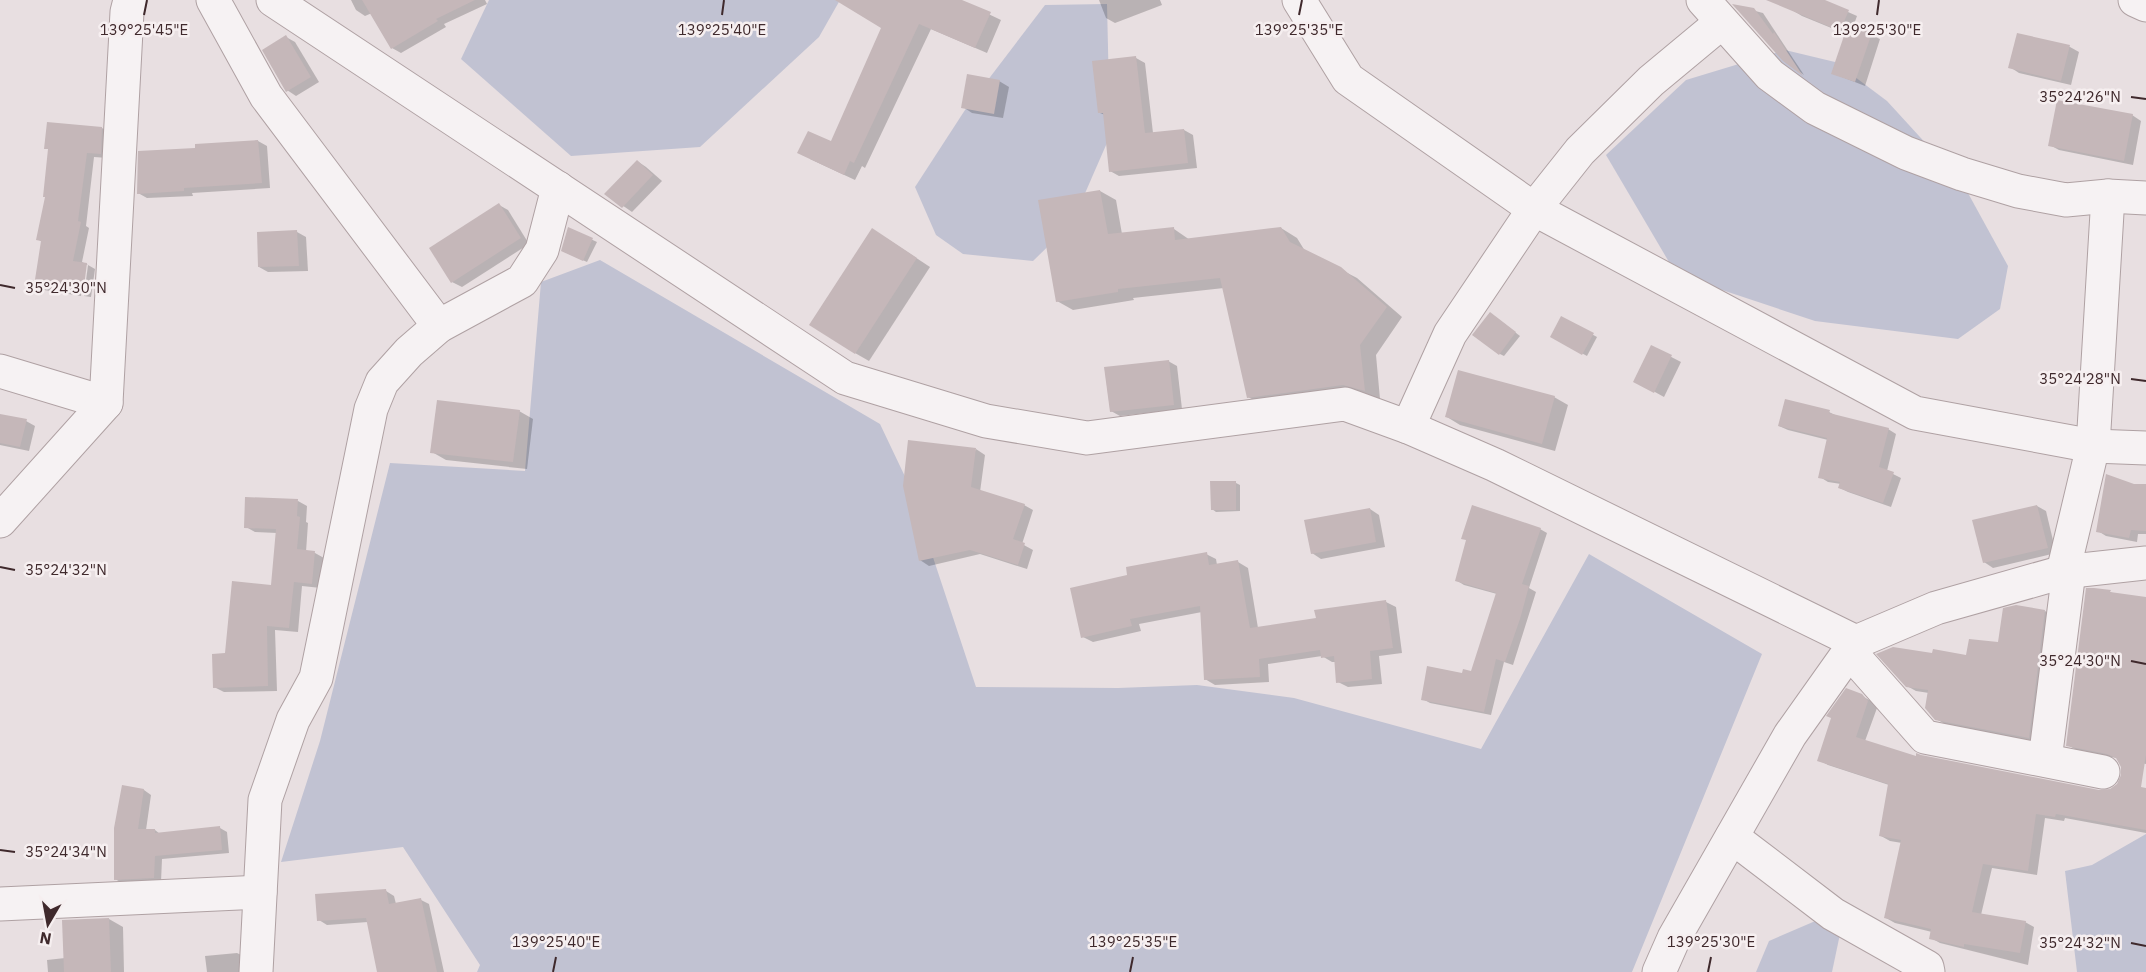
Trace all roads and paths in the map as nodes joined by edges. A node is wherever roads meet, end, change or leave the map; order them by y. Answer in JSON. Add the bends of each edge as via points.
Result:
{"nodes":[{"id":1,"x":130,"y":0,"type":"edge"},
{"id":2,"x":213,"y":0,"type":"edge"},
{"id":3,"x":273,"y":0,"type":"edge"},
{"id":4,"x":1299,"y":0,"type":"edge"},
{"id":5,"x":2135,"y":0,"type":"edge"},
{"id":6,"x":2146,"y":5,"type":"edge"},
{"id":7,"x":1713,"y":11,"type":"edge"},
{"id":8,"x":558,"y":188,"type":"junction"},
{"id":9,"x":2108,"y":196,"type":"junction"},
{"id":10,"x":2146,"y":198,"type":"edge"},
{"id":11,"x":1534,"y":209,"type":"junction"},
{"id":12,"x":439,"y":326,"type":"junction"},
{"id":13,"x":0,"y":370,"type":"edge"},
{"id":14,"x":106,"y":403,"type":"junction"},
{"id":15,"x":1408,"y":427,"type":"junction"},
{"id":16,"x":2093,"y":446,"type":"junction"},
{"id":17,"x":2146,"y":448,"type":"edge"},
{"id":18,"x":0,"y":521,"type":"edge"},
{"id":19,"x":2146,"y":563,"type":"edge"},
{"id":20,"x":2066,"y":571,"type":"junction"},
{"id":21,"x":1853,"y":647,"type":"junction"},
{"id":22,"x":2045,"y":760,"type":"junction"},
{"id":23,"x":2103,"y":772,"type":"dead end"},
{"id":24,"x":1732,"y":837,"type":"junction"},
{"id":25,"x":260,"y":892,"type":"junction"},
{"id":26,"x":0,"y":904,"type":"edge"},
{"id":27,"x":256,"y":972,"type":"edge"},
{"id":28,"x":1659,"y":972,"type":"edge"},
{"id":29,"x":1928,"y":972,"type":"edge"}],
"edges":[{"from":1,"to":14,"type":"street"},
{"from":2,"to":12,"type":"street","via":[[266,96]]},
{"from":3,"to":8,"type":"street"},
{"from":4,"to":11,"type":"street","via":[[1348,79]]},
{"from":5,"to":6,"type":"street"},
{"from":7,"to":9,"type":"street","via":[[1770,75],[1815,108],[1906,153],[2018,191],[2066,200]]},
{"from":7,"to":11,"type":"street","via":[[1651,81],[1580,151]]},
{"from":8,"to":12,"type":"street","via":[[542,250],[522,281]]},
{"from":8,"to":15,"type":"street","via":[[845,378],[986,421],[1087,438],[1345,404]]},
{"from":9,"to":10,"type":"street"},
{"from":9,"to":16,"type":"street"},
{"from":11,"to":15,"type":"street","via":[[1450,334]]},
{"from":11,"to":16,"type":"street","via":[[1915,413]]},
{"from":12,"to":25,"type":"street","via":[[382,382],[370,409],[316,678],[293,720],[265,800]]},
{"from":13,"to":14,"type":"street"},
{"from":14,"to":18,"type":"street"},
{"from":15,"to":21,"type":"street","via":[[1495,465]]},
{"from":16,"to":17,"type":"street"},
{"from":16,"to":20,"type":"street"},
{"from":19,"to":20,"type":"street"},
{"from":20,"to":21,"type":"street","via":[[1936,608]]},
{"from":20,"to":22,"type":"street"},
{"from":21,"to":22,"type":"street","via":[[1925,737]]},
{"from":21,"to":24,"type":"street","via":[[1790,735]]},
{"from":22,"to":23,"type":"street"},
{"from":24,"to":28,"type":"street"},
{"from":24,"to":29,"type":"street","via":[[1833,914],[1927,967]]},
{"from":25,"to":26,"type":"street"},
{"from":25,"to":27,"type":"street"}]}
